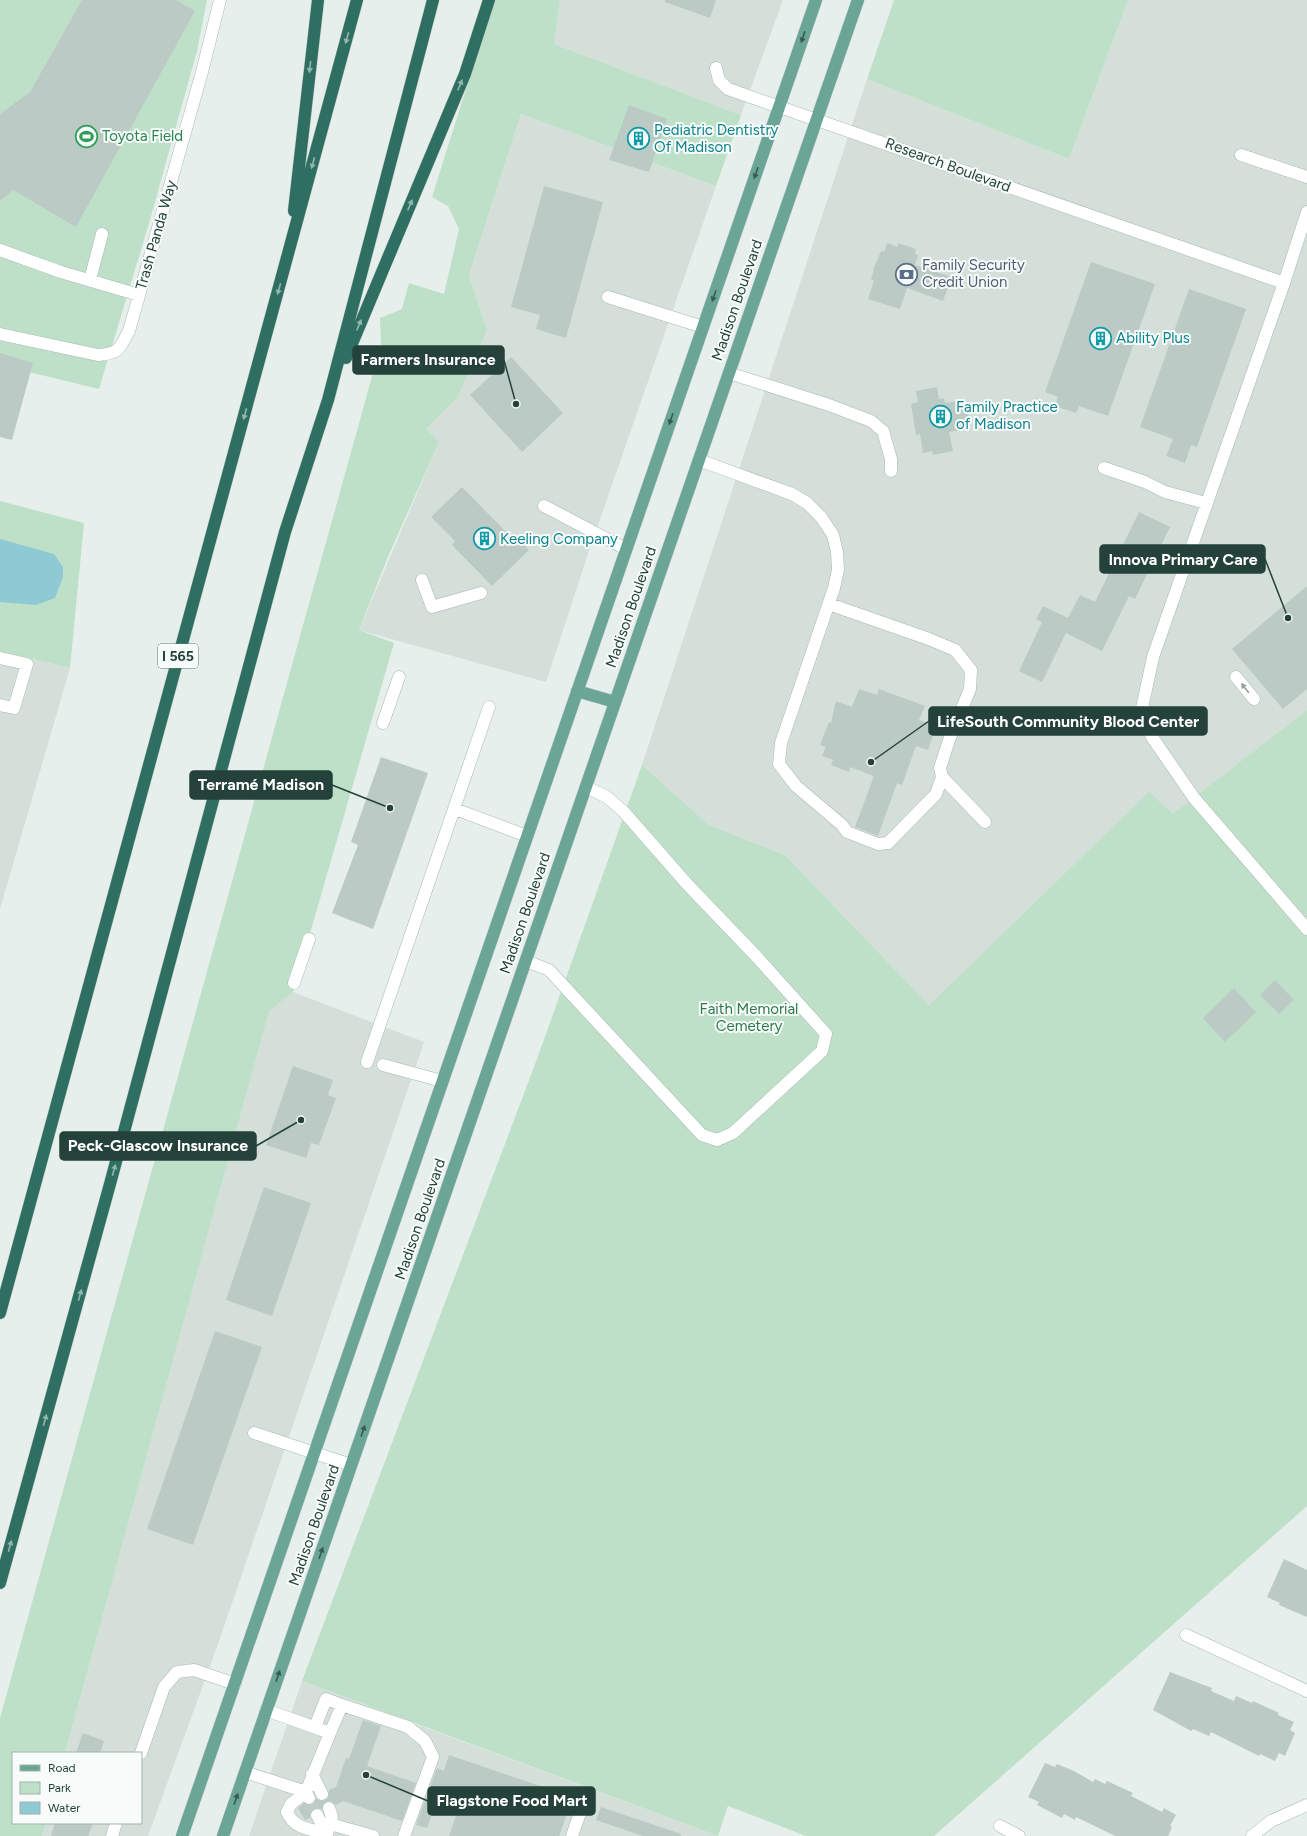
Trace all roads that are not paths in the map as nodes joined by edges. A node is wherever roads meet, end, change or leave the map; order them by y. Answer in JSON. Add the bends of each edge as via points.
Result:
{"nodes":[{"id":1,"x":220,"y":0,"type":"edge"},
{"id":2,"x":318,"y":0,"type":"edge"},
{"id":3,"x":357,"y":0,"type":"edge"},
{"id":4,"x":433,"y":0,"type":"edge"},
{"id":5,"x":489,"y":0,"type":"edge"},
{"id":6,"x":816,"y":0,"type":"edge"},
{"id":7,"x":858,"y":0,"type":"edge"},
{"id":8,"x":716,"y":68,"type":"dead end"},
{"id":9,"x":779,"y":106,"type":"junction"},
{"id":10,"x":817,"y":119,"type":"junction"},
{"id":11,"x":1241,"y":155,"type":"dead end"},
{"id":12,"x":1307,"y":177,"type":"edge"},
{"id":13,"x":1307,"y":212,"type":"edge"},
{"id":14,"x":102,"y":234,"type":"dead end"},
{"id":15,"x":0,"y":250,"type":"edge"},
{"id":16,"x":290,"y":250,"type":"junction"},
{"id":17,"x":90,"y":280,"type":"junction"},
{"id":18,"x":1284,"y":283,"type":"junction"},
{"id":19,"x":139,"y":295,"type":"junction"},
{"id":20,"x":608,"y":297,"type":"dead end"},
{"id":21,"x":703,"y":326,"type":"junction"},
{"id":22,"x":0,"y":334,"type":"edge"},
{"id":23,"x":729,"y":373,"type":"junction"},
{"id":24,"x":328,"y":400,"type":"junction"},
{"id":25,"x":699,"y":460,"type":"junction"},
{"id":26,"x":1104,"y":468,"type":"dead end"},
{"id":27,"x":890,"y":471,"type":"dead end"},
{"id":28,"x":1206,"y":503,"type":"junction"},
{"id":29,"x":544,"y":506,"type":"dead end"},
{"id":30,"x":626,"y":549,"type":"junction"},
{"id":31,"x":422,"y":580,"type":"dead end"},
{"id":32,"x":481,"y":594,"type":"dead end"},
{"id":33,"x":829,"y":604,"type":"junction"},
{"id":34,"x":0,"y":658,"type":"edge"},
{"id":35,"x":399,"y":677,"type":"dead end"},
{"id":36,"x":1236,"y":677,"type":"dead end"},
{"id":37,"x":577,"y":691,"type":"junction"},
{"id":38,"x":1254,"y":699,"type":"dead end"},
{"id":39,"x":615,"y":702,"type":"junction"},
{"id":40,"x":0,"y":705,"type":"edge"},
{"id":41,"x":489,"y":707,"type":"dead end"},
{"id":42,"x":383,"y":723,"type":"dead end"},
{"id":43,"x":942,"y":778,"type":"junction"},
{"id":44,"x":586,"y":787,"type":"junction"},
{"id":45,"x":455,"y":809,"type":"junction"},
{"id":46,"x":985,"y":822,"type":"dead end"},
{"id":47,"x":527,"y":836,"type":"junction"},
{"id":48,"x":1307,"y":929,"type":"edge"},
{"id":49,"x":309,"y":939,"type":"dead end"},
{"id":50,"x":526,"y":961,"type":"junction"},
{"id":51,"x":294,"y":982,"type":"dead end"},
{"id":52,"x":367,"y":1062,"type":"dead end"},
{"id":53,"x":383,"y":1065,"type":"dead end"},
{"id":54,"x":442,"y":1081,"type":"junction"},
{"id":55,"x":0,"y":1313,"type":"edge"},
{"id":56,"x":254,"y":1433,"type":"dead end"},
{"id":57,"x":314,"y":1452,"type":"junction"},
{"id":58,"x":352,"y":1465,"type":"junction"},
{"id":59,"x":0,"y":1583,"type":"edge"},
{"id":60,"x":1186,"y":1635,"type":"dead end"},
{"id":61,"x":235,"y":1684,"type":"junction"},
{"id":62,"x":1307,"y":1692,"type":"edge"},
{"id":63,"x":342,"y":1705,"type":"junction"},
{"id":64,"x":266,"y":1710,"type":"junction"},
{"id":65,"x":315,"y":1728,"type":"junction"},
{"id":66,"x":330,"y":1733,"type":"junction"},
{"id":67,"x":141,"y":1752,"type":"edge"},
{"id":68,"x":245,"y":1772,"type":"junction"},
{"id":69,"x":312,"y":1774,"type":"junction"},
{"id":70,"x":322,"y":1794,"type":"tunnel mouth"},
{"id":71,"x":307,"y":1796,"type":"junction"},
{"id":72,"x":1307,"y":1805,"type":"edge"},
{"id":73,"x":330,"y":1808,"type":"tunnel mouth"},
{"id":74,"x":581,"y":1810,"type":"dead end"},
{"id":75,"x":317,"y":1815,"type":"tunnel mouth"},
{"id":76,"x":116,"y":1824,"type":"edge"},
{"id":77,"x":1000,"y":1826,"type":"dead end"},
{"id":78,"x":328,"y":1831,"type":"edge"},
{"id":79,"x":185,"y":1835,"type":"edge"},
{"id":80,"x":112,"y":1836,"type":"edge"},
{"id":81,"x":223,"y":1836,"type":"edge"},
{"id":82,"x":373,"y":1836,"type":"edge"},
{"id":83,"x":404,"y":1836,"type":"edge"},
{"id":84,"x":572,"y":1836,"type":"edge"},
{"id":85,"x":1019,"y":1836,"type":"edge"},
{"id":86,"x":1252,"y":1836,"type":"edge"}],
"edges":[{"from":1,"to":19,"type":"street","name":"Trash Panda Way"},
{"from":2,"to":16,"type":"highway","one_way":true},
{"from":3,"to":16,"type":"highway","number":"I 565","one_way":true},
{"from":4,"to":24,"type":"highway"},
{"from":24,"to":5,"type":"highway","one_way":true,"via":[[465,74]]},
{"from":6,"to":9,"type":"main road","name":"Madison Boulevard","one_way":true},
{"from":7,"to":10,"type":"main road","name":"Madison Boulevard"},
{"from":8,"to":9,"type":"street","name":"Research Boulevard","via":[[719,80],[728,89]]},
{"from":9,"to":10,"type":"street","name":"Research Boulevard"},
{"from":9,"to":21,"type":"main road","name":"Madison Boulevard","one_way":true},
{"from":10,"to":18,"type":"street","name":"Research Boulevard"},
{"from":10,"to":23,"type":"main road","name":"Madison Boulevard"},
{"from":11,"to":12,"type":"street"},
{"from":13,"to":18,"type":"street"},
{"from":14,"to":17,"type":"street"},
{"from":15,"to":17,"type":"street"},
{"from":16,"to":55,"type":"highway","number":"I 565","one_way":true},
{"from":17,"to":19,"type":"street"},
{"from":18,"to":28,"type":"street"},
{"from":19,"to":22,"type":"street","name":"Trash Panda Way","via":[[129,330],[120,348],[112,354],[98,355]]},
{"from":20,"to":21,"type":"street"},
{"from":21,"to":30,"type":"main road","name":"Madison Boulevard","one_way":true},
{"from":23,"to":25,"type":"main road","name":"Madison Boulevard"},
{"from":23,"to":27,"type":"street","via":[[871,421],[883,431],[891,459]]},
{"from":59,"to":24,"type":"highway","one_way":true,"via":[[285,532]]},
{"from":25,"to":33,"type":"street","via":[[792,494],[807,503],[821,517],[833,535],[837,552],[838,570]]},
{"from":25,"to":39,"type":"main road","name":"Madison Boulevard"},
{"from":26,"to":28,"type":"street","via":[[1145,482],[1164,492]]},
{"from":28,"to":48,"type":"street","via":[[1153,657],[1142,708],[1152,738],[1194,798]]},
{"from":29,"to":30,"type":"street"},
{"from":30,"to":37,"type":"main road","name":"Madison Boulevard"},
{"from":31,"to":32,"type":"street","via":[[432,606]]},
{"from":33,"to":43,"type":"street","via":[[955,650],[971,670],[970,689],[940,768]]},
{"from":33,"to":43,"type":"street","via":[[781,743],[779,764],[796,786],[847,832],[878,844],[888,843],[936,794]]},
{"from":34,"to":40,"type":"street","via":[[27,664],[14,708]]},
{"from":35,"to":42,"type":"street"},
{"from":38,"to":36,"type":"street","one_way":true},
{"from":37,"to":39,"type":"main road"},
{"from":37,"to":47,"type":"main road","name":"Madison Boulevard"},
{"from":39,"to":44,"type":"main road","name":"Madison Boulevard"},
{"from":41,"to":45,"type":"street"},
{"from":43,"to":46,"type":"street"},
{"from":44,"to":50,"type":"main road","name":"Madison Boulevard"},
{"from":44,"to":50,"type":"street","via":[[607,798],[624,812],[826,1034],[822,1051],[733,1133],[717,1140],[702,1135],[549,970]]},
{"from":45,"to":47,"type":"street"},
{"from":45,"to":52,"type":"street"},
{"from":47,"to":54,"type":"main road","name":"Madison Boulevard"},
{"from":49,"to":51,"type":"street"},
{"from":58,"to":50,"type":"main road","name":"Madison Boulevard","one_way":true},
{"from":53,"to":54,"type":"street"},
{"from":54,"to":57,"type":"main road","name":"Madison Boulevard"},
{"from":56,"to":57,"type":"street"},
{"from":57,"to":58,"type":"street"},
{"from":57,"to":61,"type":"main road","name":"Madison Boulevard"},
{"from":64,"to":58,"type":"main road","name":"Madison Boulevard","one_way":true},
{"from":60,"to":62,"type":"street"},
{"from":61,"to":67,"type":"street","via":[[194,1670],[177,1672],[164,1687]]},
{"from":61,"to":79,"type":"main road","name":"Madison Boulevard"},
{"from":63,"to":65,"type":"street","via":[[326,1699]]},
{"from":63,"to":66,"type":"street"},
{"from":63,"to":83,"type":"street","via":[[408,1727],[425,1741],[433,1757]]},
{"from":64,"to":65,"type":"street"},
{"from":64,"to":68,"type":"main road","name":"Madison Boulevard"},
{"from":65,"to":66,"type":"street"},
{"from":66,"to":69,"type":"street"},
{"from":68,"to":71,"type":"street"},
{"from":81,"to":68,"type":"main road","name":"Madison Boulevard","one_way":true},
{"from":69,"to":70,"type":"street"},
{"from":69,"to":71,"type":"street"},
{"from":71,"to":78,"type":"street","via":[[291,1804],[287,1812],[290,1820],[298,1826]]},
{"from":72,"to":86,"type":"street","via":[[1271,1821]]},
{"from":73,"to":78,"type":"street","via":[[332,1817]]},
{"from":74,"to":84,"type":"street"},
{"from":75,"to":78,"type":"street"},
{"from":76,"to":80,"type":"street"},
{"from":77,"to":85,"type":"street"},
{"from":78,"to":82,"type":"street"}]}
